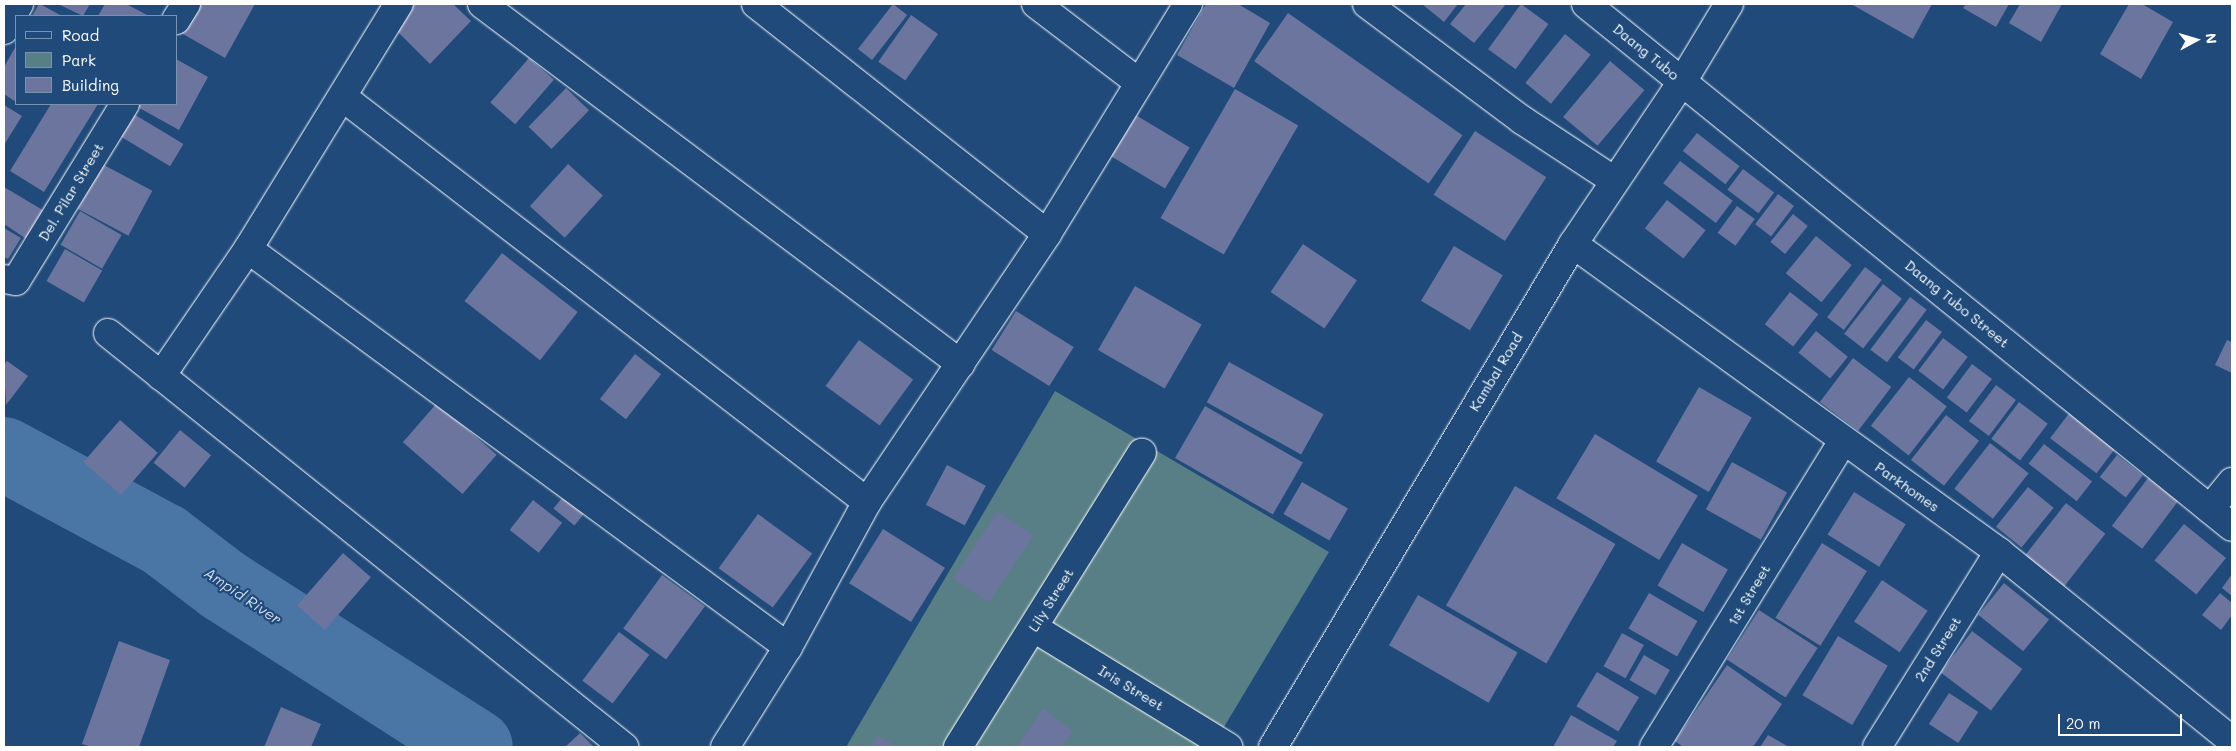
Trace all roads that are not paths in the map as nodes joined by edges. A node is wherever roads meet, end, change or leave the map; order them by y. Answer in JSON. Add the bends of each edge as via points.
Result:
{"nodes":[{"id":1,"x":18,"y":4,"type":"edge"},
{"id":2,"x":186,"y":4,"type":"edge"},
{"id":3,"x":399,"y":4,"type":"edge"},
{"id":4,"x":482,"y":4,"type":"edge"},
{"id":5,"x":756,"y":4,"type":"edge"},
{"id":6,"x":1036,"y":4,"type":"edge"},
{"id":7,"x":1188,"y":4,"type":"edge"},
{"id":8,"x":1367,"y":4,"type":"edge"},
{"id":9,"x":1586,"y":4,"type":"edge"},
{"id":10,"x":1729,"y":4,"type":"edge"},
{"id":11,"x":178,"y":17,"type":"edge"},
{"id":12,"x":4,"y":30,"type":"edge"},
{"id":13,"x":1138,"y":82,"type":"junction"},
{"id":14,"x":1682,"y":82,"type":"junction"},
{"id":15,"x":344,"y":98,"type":"junction"},
{"id":16,"x":124,"y":105,"type":"edge"},
{"id":17,"x":1615,"y":181,"type":"junction"},
{"id":18,"x":1047,"y":234,"type":"junction"},
{"id":19,"x":1573,"y":244,"type":"junction"},
{"id":20,"x":248,"y":250,"type":"junction"},
{"id":21,"x":10,"y":280,"type":"edge"},
{"id":22,"x":108,"y":333,"type":"dead end"},
{"id":23,"x":961,"y":364,"type":"junction"},
{"id":24,"x":161,"y":376,"type":"junction"},
{"id":25,"x":1843,"y":441,"type":"junction"},
{"id":26,"x":1142,"y":452,"type":"dead end"},
{"id":27,"x":2232,"y":482,"type":"edge"},
{"id":28,"x":868,"y":502,"type":"junction"},
{"id":29,"x":2210,"y":509,"type":"junction"},
{"id":30,"x":2232,"y":527,"type":"edge"},
{"id":31,"x":1999,"y":552,"type":"junction"},
{"id":32,"x":1034,"y":628,"type":"junction"},
{"id":33,"x":788,"y":647,"type":"junction"},
{"id":34,"x":2232,"y":741,"type":"edge"},
{"id":35,"x":624,"y":747,"type":"edge"},
{"id":36,"x":725,"y":747,"type":"edge"},
{"id":37,"x":958,"y":747,"type":"edge"},
{"id":38,"x":1228,"y":747,"type":"edge"},
{"id":39,"x":1273,"y":747,"type":"edge"},
{"id":40,"x":1654,"y":747,"type":"edge"},
{"id":41,"x":1877,"y":747,"type":"edge"}],
"edges":[{"from":1,"to":12,"type":"street"},
{"from":2,"to":11,"type":"street"},
{"from":3,"to":15,"type":"street"},
{"from":4,"to":23,"type":"street"},
{"from":5,"to":18,"type":"street"},
{"from":6,"to":13,"type":"street"},
{"from":7,"to":13,"type":"street"},
{"from":8,"to":17,"type":"street","via":[[1522,120]]},
{"from":9,"to":14,"type":"street","name":"Daang Tubo"},
{"from":10,"to":14,"type":"street","name":"Kambal Road"},
{"from":13,"to":18,"type":"street"},
{"from":14,"to":17,"type":"street","name":"Kambal Road"},
{"from":14,"to":29,"type":"street","name":"Daang Tubo Street"},
{"from":15,"to":20,"type":"street"},
{"from":15,"to":28,"type":"street"},
{"from":16,"to":21,"type":"street","name":"Del. Pilar Street"},
{"from":17,"to":19,"type":"street","name":"Kambal Road"},
{"from":18,"to":23,"type":"street"},
{"from":19,"to":25,"type":"street","name":"Parkhomes","via":[[1624,278]]},
{"from":19,"to":39,"type":"street","name":"Kambal Road"},
{"from":20,"to":24,"type":"street"},
{"from":20,"to":33,"type":"street"},
{"from":22,"to":24,"type":"street"},
{"from":23,"to":28,"type":"street"},
{"from":24,"to":35,"type":"street"},
{"from":25,"to":31,"type":"street","name":"Parkhomes"},
{"from":25,"to":40,"type":"street","name":"1st Street"},
{"from":26,"to":32,"type":"street","name":"Lily Street"},
{"from":27,"to":29,"type":"street"},
{"from":28,"to":33,"type":"street"},
{"from":29,"to":30,"type":"street","name":"Daang Tubo Street"},
{"from":31,"to":34,"type":"street","name":"Parkhomes"},
{"from":31,"to":41,"type":"street","name":"2nd Street"},
{"from":32,"to":37,"type":"street","name":"Lily Street"},
{"from":32,"to":38,"type":"street","name":"Iris Street"},
{"from":33,"to":36,"type":"street"}]}
